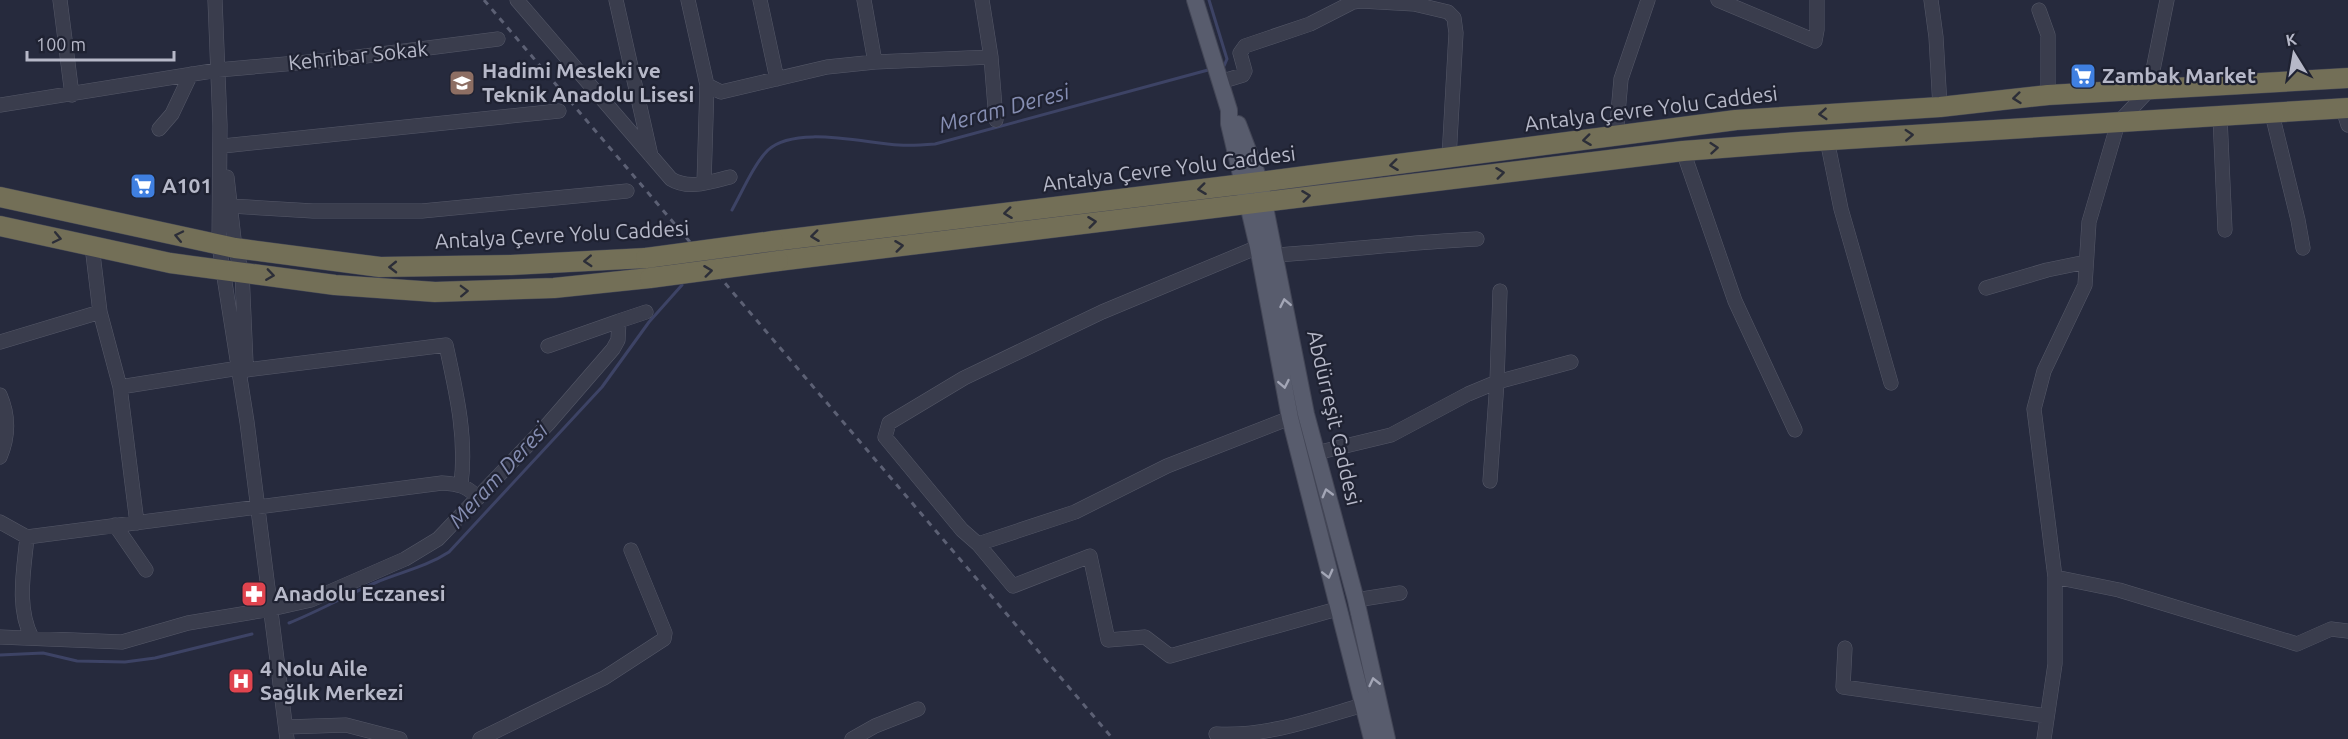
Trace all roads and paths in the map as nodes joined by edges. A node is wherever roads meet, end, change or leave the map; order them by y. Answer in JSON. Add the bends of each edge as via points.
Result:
{"nodes":[{"id":1,"x":60,"y":0,"type":"edge"},
{"id":2,"x":215,"y":0,"type":"edge"},
{"id":3,"x":517,"y":0,"type":"edge"},
{"id":4,"x":616,"y":0,"type":"edge"},
{"id":5,"x":688,"y":0,"type":"edge"},
{"id":6,"x":760,"y":0,"type":"edge"},
{"id":7,"x":864,"y":0,"type":"edge"},
{"id":8,"x":982,"y":0,"type":"edge"},
{"id":9,"x":1195,"y":0,"type":"edge"},
{"id":10,"x":1648,"y":0,"type":"edge"},
{"id":11,"x":1718,"y":0,"type":"edge"},
{"id":12,"x":1817,"y":0,"type":"edge"},
{"id":13,"x":1931,"y":0,"type":"edge"},
{"id":14,"x":2168,"y":0,"type":"edge"},
{"id":15,"x":2039,"y":10,"type":"dead end"},
{"id":16,"x":498,"y":39,"type":"dead end"},
{"id":17,"x":991,"y":57,"type":"junction"},
{"id":18,"x":875,"y":62,"type":"junction"},
{"id":19,"x":218,"y":70,"type":"junction"},
{"id":20,"x":191,"y":74,"type":"junction"},
{"id":21,"x":2348,"y":78,"type":"edge"},
{"id":22,"x":777,"y":79,"type":"junction"},
{"id":23,"x":1221,"y":82,"type":"junction"},
{"id":24,"x":707,"y":85,"type":"junction"},
{"id":25,"x":2150,"y":90,"type":"junction"},
{"id":26,"x":72,"y":94,"type":"junction"},
{"id":27,"x":2048,"y":95,"type":"junction"},
{"id":28,"x":0,"y":105,"type":"edge"},
{"id":29,"x":1940,"y":106,"type":"junction"},
{"id":30,"x":560,"y":111,"type":"dead end"},
{"id":31,"x":2272,"y":114,"type":"junction"},
{"id":32,"x":2346,"y":114,"type":"edge"},
{"id":33,"x":2220,"y":117,"type":"junction"},
{"id":34,"x":996,"y":120,"type":"dead end"},
{"id":35,"x":2118,"y":123,"type":"junction"},
{"id":36,"x":220,"y":125,"type":"junction"},
{"id":37,"x":159,"y":129,"type":"dead end"},
{"id":38,"x":1616,"y":136,"type":"junction"},
{"id":39,"x":1827,"y":140,"type":"junction"},
{"id":40,"x":223,"y":146,"type":"junction"},
{"id":41,"x":1683,"y":151,"type":"junction"},
{"id":42,"x":1449,"y":158,"type":"junction"},
{"id":43,"x":652,"y":159,"type":"junction"},
{"id":44,"x":730,"y":177,"type":"dead end"},
{"id":45,"x":704,"y":183,"type":"junction"},
{"id":46,"x":627,"y":191,"type":"dead end"},
{"id":47,"x":1254,"y":192,"type":"junction"},
{"id":48,"x":0,"y":197,"type":"edge"},
{"id":49,"x":231,"y":206,"type":"junction"},
{"id":50,"x":4,"y":229,"type":"edge"},
{"id":51,"x":2224,"y":230,"type":"dead end"},
{"id":52,"x":1477,"y":239,"type":"dead end"},
{"id":53,"x":92,"y":246,"type":"junction"},
{"id":54,"x":227,"y":247,"type":"junction"},
{"id":55,"x":1258,"y":247,"type":"junction"},
{"id":56,"x":2302,"y":248,"type":"dead end"},
{"id":57,"x":1276,"y":255,"type":"junction"},
{"id":58,"x":2086,"y":262,"type":"junction"},
{"id":59,"x":233,"y":271,"type":"junction"},
{"id":60,"x":1986,"y":288,"type":"dead end"},
{"id":61,"x":1500,"y":291,"type":"dead end"},
{"id":62,"x":100,"y":312,"type":"junction"},
{"id":63,"x":645,"y":312,"type":"dead end"},
{"id":64,"x":619,"y":321,"type":"junction"},
{"id":65,"x":0,"y":342,"type":"edge"},
{"id":66,"x":548,"y":346,"type":"dead end"},
{"id":67,"x":1571,"y":362,"type":"dead end"},
{"id":68,"x":243,"y":369,"type":"junction"},
{"id":69,"x":1497,"y":382,"type":"junction"},
{"id":70,"x":1891,"y":383,"type":"dead end"},
{"id":71,"x":120,"y":387,"type":"junction"},
{"id":72,"x":0,"y":395,"type":"edge"},
{"id":73,"x":1290,"y":418,"type":"junction"},
{"id":74,"x":1795,"y":430,"type":"dead end"},
{"id":75,"x":1316,"y":453,"type":"junction"},
{"id":76,"x":0,"y":457,"type":"edge"},
{"id":77,"x":1490,"y":481,"type":"dead end"},
{"id":78,"x":461,"y":484,"type":"junction"},
{"id":79,"x":478,"y":498,"type":"junction"},
{"id":80,"x":258,"y":507,"type":"junction"},
{"id":81,"x":0,"y":522,"type":"edge"},
{"id":82,"x":137,"y":523,"type":"junction"},
{"id":83,"x":115,"y":525,"type":"junction"},
{"id":84,"x":27,"y":537,"type":"junction"},
{"id":85,"x":978,"y":544,"type":"junction"},
{"id":86,"x":631,"y":550,"type":"dead end"},
{"id":87,"x":146,"y":570,"type":"dead end"},
{"id":88,"x":2055,"y":577,"type":"junction"},
{"id":89,"x":1400,"y":593,"type":"dead end"},
{"id":90,"x":1356,"y":600,"type":"junction"},
{"id":91,"x":271,"y":609,"type":"junction"},
{"id":92,"x":1337,"y":609,"type":"junction"},
{"id":93,"x":2348,"y":631,"type":"edge"},
{"id":94,"x":0,"y":637,"type":"edge"},
{"id":95,"x":32,"y":638,"type":"junction"},
{"id":96,"x":1845,"y":648,"type":"dead end"},
{"id":97,"x":1364,"y":705,"type":"junction"},
{"id":98,"x":918,"y":709,"type":"dead end"},
{"id":99,"x":2047,"y":716,"type":"junction"},
{"id":100,"x":286,"y":733,"type":"edge"},
{"id":101,"x":1216,"y":734,"type":"dead end"},
{"id":102,"x":400,"y":739,"type":"edge"},
{"id":103,"x":480,"y":739,"type":"edge"},
{"id":104,"x":852,"y":739,"type":"edge"},
{"id":105,"x":1372,"y":739,"type":"edge"},
{"id":106,"x":1387,"y":739,"type":"edge"},
{"id":107,"x":2044,"y":739,"type":"edge"}],
"edges":[{"from":1,"to":26,"type":"street"},
{"from":2,"to":19,"type":"street"},
{"from":3,"to":43,"type":"street"},
{"from":4,"to":43,"type":"street"},
{"from":5,"to":24,"type":"street"},
{"from":6,"to":22,"type":"street"},
{"from":7,"to":18,"type":"street"},
{"from":8,"to":17,"type":"street"},
{"from":9,"to":23,"type":"main road","name":"Abdürreşit Caddesi"},
{"from":10,"to":38,"type":"street","via":[[1622,79]]},
{"from":11,"to":12,"type":"street","via":[[1815,41]]},
{"from":13,"to":29,"type":"street"},
{"from":14,"to":25,"type":"street"},
{"from":15,"to":27,"type":"street","via":[[2048,34]]},
{"from":16,"to":19,"type":"street","name":"Kehribar Sokak"},
{"from":17,"to":18,"type":"street"},
{"from":17,"to":34,"type":"street"},
{"from":18,"to":22,"type":"street","via":[[827,67]]},
{"from":19,"to":20,"type":"street","name":"Kehribar Sokak"},
{"from":19,"to":36,"type":"street"},
{"from":20,"to":26,"type":"street","name":"Kehribar Sokak"},
{"from":20,"to":37,"type":"street","via":[[172,114]]},
{"from":21,"to":25,"type":"highway","name":"Antalya Çevre Yolu Caddesi"},
{"from":22,"to":24,"type":"street","via":[[721,92]]},
{"from":23,"to":42,"type":"street","via":[[1243,75],[1240,53],[1245,46],[1310,24],[1353,2],[1404,3],[1448,12],[1454,18],[1456,33]]},
{"from":23,"to":47,"type":"main road","name":"Abdürreşit Caddesi","via":[[1229,110],[1238,123]]},
{"from":24,"to":45,"type":"street"},
{"from":25,"to":27,"type":"highway","name":"Antalya Çevre Yolu Caddesi"},
{"from":25,"to":35,"type":"street"},
{"from":26,"to":28,"type":"street","name":"Kehribar Sokak"},
{"from":27,"to":29,"type":"highway","name":"Antalya Çevre Yolu Caddesi","one_way":true},
{"from":29,"to":38,"type":"highway","name":"Antalya Çevre Yolu Caddesi","one_way":true,"via":[[1736,120]]},
{"from":30,"to":40,"type":"street"},
{"from":31,"to":32,"type":"highway","name":"Antalya Çevre Yolu Caddesi"},
{"from":31,"to":33,"type":"highway","name":"Antalya Çevre Yolu Caddesi"},
{"from":31,"to":56,"type":"street"},
{"from":33,"to":35,"type":"highway","name":"Antalya Çevre Yolu Caddesi"},
{"from":33,"to":51,"type":"street"},
{"from":39,"to":35,"type":"highway","name":"Antalya Çevre Yolu Caddesi","one_way":true},
{"from":35,"to":58,"type":"street","via":[[2089,222]]},
{"from":36,"to":40,"type":"street"},
{"from":36,"to":54,"type":"street"},
{"from":38,"to":42,"type":"highway","name":"Antalya Çevre Yolu Caddesi","one_way":true},
{"from":41,"to":39,"type":"highway","name":"Antalya Çevre Yolu Caddesi","one_way":true},
{"from":39,"to":70,"type":"street","via":[[1841,209]]},
{"from":40,"to":49,"type":"street"},
{"from":47,"to":41,"type":"highway","name":"Antalya Çevre Yolu Caddesi","one_way":true},
{"from":41,"to":74,"type":"street","via":[[1735,301]]},
{"from":42,"to":47,"type":"highway","name":"Antalya Çevre Yolu Caddesi","one_way":true},
{"from":43,"to":45,"type":"street","via":[[681,185]]},
{"from":44,"to":45,"type":"street"},
{"from":46,"to":49,"type":"street","via":[[422,211],[313,212]]},
{"from":47,"to":54,"type":"highway","name":"Antalya Çevre Yolu Caddesi","one_way":true,"bridge":true,"via":[[646,258],[511,266],[380,267]]},
{"from":47,"to":55,"type":"main road","name":"Abdürreşit Caddesi"},
{"from":47,"to":57,"type":"main road","name":"Abdürreşit Caddesi"},
{"from":59,"to":47,"type":"highway","name":"Antalya Çevre Yolu Caddesi","one_way":true,"bridge":true,"via":[[335,285],[435,292],[554,288],[778,261]]},
{"from":54,"to":48,"type":"highway","name":"Antalya Çevre Yolu Caddesi","one_way":true},
{"from":49,"to":54,"type":"street"},
{"from":50,"to":53,"type":"highway","name":"Antalya Çevre Yolu Caddesi","one_way":true},
{"from":52,"to":57,"type":"street"},
{"from":53,"to":59,"type":"highway","name":"Antalya Çevre Yolu Caddesi","via":[[170,263]]},
{"from":53,"to":62,"type":"street"},
{"from":54,"to":59,"type":"street"},
{"from":55,"to":73,"type":"main road","name":"Abdürreşit Caddesi","one_way":true},
{"from":55,"to":85,"type":"street","via":[[1081,322],[964,378],[889,423],[885,437]]},
{"from":75,"to":57,"type":"main road","name":"Abdürreşit Caddesi","one_way":true},
{"from":58,"to":60,"type":"street"},
{"from":58,"to":88,"type":"street","via":[[2085,285],[2044,371],[2034,409]]},
{"from":59,"to":68,"type":"street"},
{"from":59,"to":68,"type":"street","via":[[245,337]]},
{"from":61,"to":69,"type":"street"},
{"from":62,"to":65,"type":"street"},
{"from":62,"to":71,"type":"street"},
{"from":63,"to":64,"type":"street"},
{"from":64,"to":66,"type":"street"},
{"from":64,"to":79,"type":"street","via":[[618,340],[613,349]]},
{"from":67,"to":69,"type":"street"},
{"from":68,"to":71,"type":"street"},
{"from":68,"to":78,"type":"street","via":[[446,345],[461,421]]},
{"from":68,"to":80,"type":"street"},
{"from":69,"to":75,"type":"street","via":[[1391,435]]},
{"from":69,"to":77,"type":"street"},
{"from":71,"to":82,"type":"street"},
{"from":72,"to":76,"type":"street","via":[[6,409],[7,441]]},
{"from":73,"to":85,"type":"street","via":[[1167,466],[1075,512]]},
{"from":73,"to":92,"type":"main road","name":"Abdürreşit Caddesi","one_way":true},
{"from":90,"to":75,"type":"main road","name":"Abdürreşit Caddesi","one_way":true},
{"from":78,"to":79,"type":"street"},
{"from":78,"to":80,"type":"street","via":[[442,483]]},
{"from":79,"to":91,"type":"street","via":[[438,539],[405,558],[311,600]]},
{"from":80,"to":82,"type":"street"},
{"from":80,"to":91,"type":"street"},
{"from":81,"to":84,"type":"street"},
{"from":82,"to":83,"type":"street"},
{"from":83,"to":84,"type":"street"},
{"from":83,"to":87,"type":"street"},
{"from":84,"to":95,"type":"street","via":[[22,589],[26,625]]},
{"from":85,"to":92,"type":"street","via":[[1013,586],[1090,555],[1108,640],[1145,637],[1170,656]]},
{"from":86,"to":103,"type":"street","via":[[665,633],[664,639],[604,678]]},
{"from":88,"to":93,"type":"street","via":[[2119,590],[2297,644],[2331,629]]},
{"from":88,"to":99,"type":"street","via":[[2055,664]]},
{"from":89,"to":90,"type":"street"},
{"from":106,"to":90,"type":"main road","name":"Abdürreşit Caddesi","one_way":true},
{"from":91,"to":95,"type":"street","via":[[188,623],[122,642]]},
{"from":91,"to":100,"type":"street"},
{"from":92,"to":97,"type":"main road","name":"Abdürreşit Caddesi"},
{"from":94,"to":95,"type":"street"},
{"from":96,"to":99,"type":"street","via":[[1844,687]]},
{"from":97,"to":101,"type":"street","via":[[1271,731]]},
{"from":97,"to":105,"type":"main road","name":"Abdürreşit Caddesi"},
{"from":98,"to":104,"type":"street"},
{"from":99,"to":107,"type":"street"},
{"from":100,"to":102,"type":"street","via":[[346,724]]}]}
